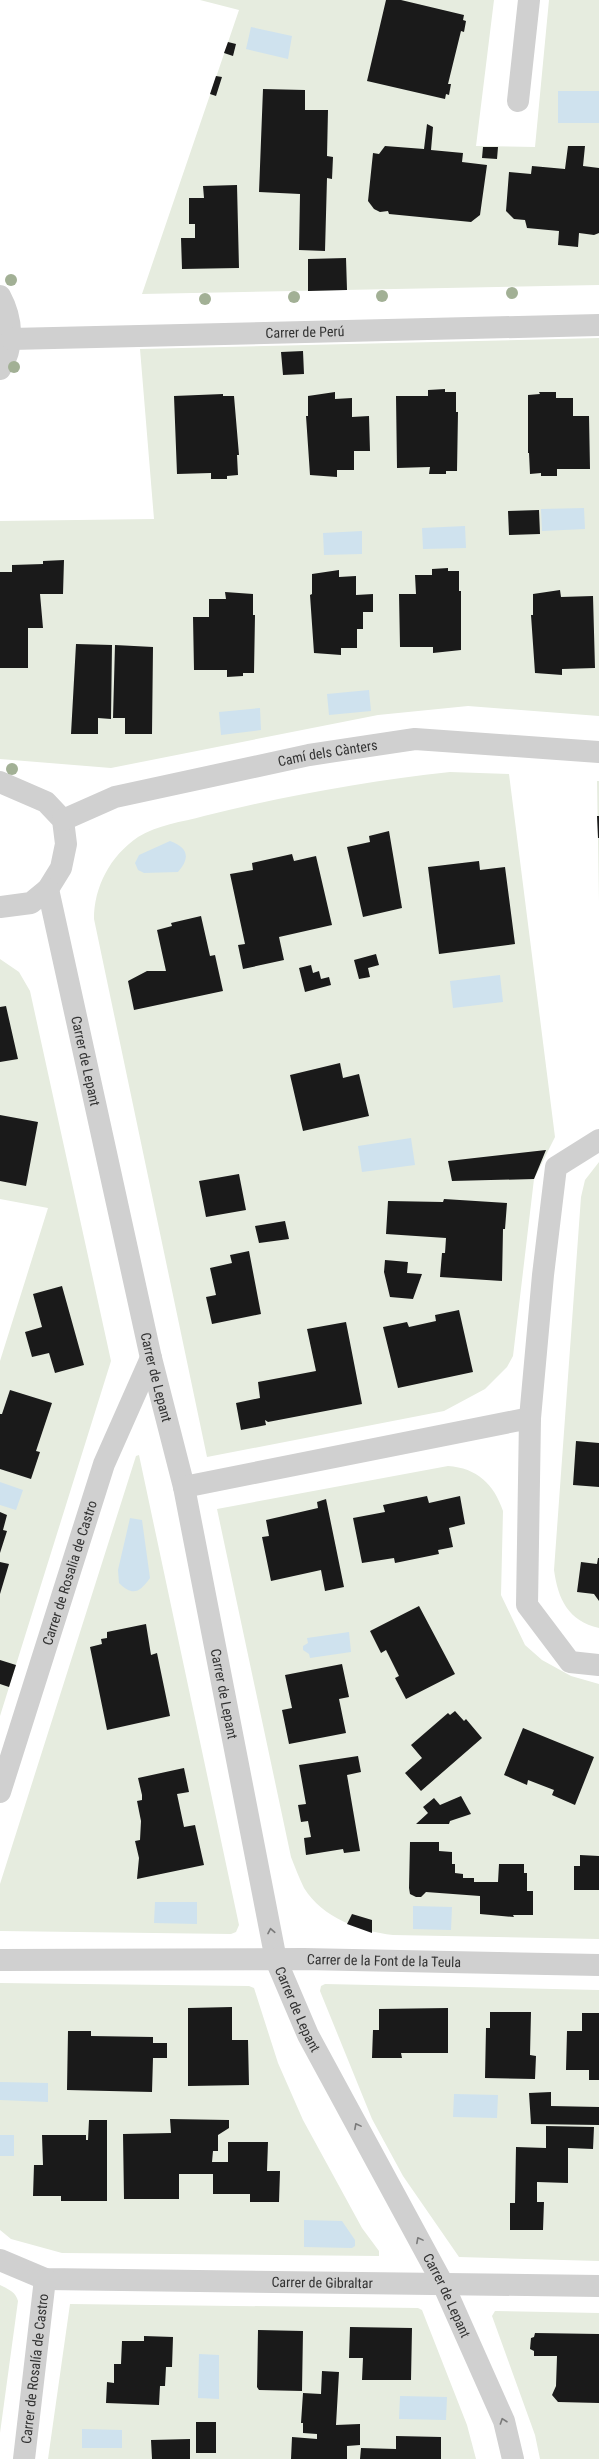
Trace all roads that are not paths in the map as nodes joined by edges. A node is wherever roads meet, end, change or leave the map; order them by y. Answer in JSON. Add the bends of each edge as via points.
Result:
{"nodes":[{"id":1,"x":529,"y":0,"type":"edge"},
{"id":2,"x":518,"y":101,"type":"dead end"},
{"id":3,"x":0,"y":296,"type":"edge"},
{"id":4,"x":599,"y":325,"type":"edge"},
{"id":5,"x":11,"y":339,"type":"junction"},
{"id":6,"x":0,"y":370,"type":"edge"},
{"id":7,"x":599,"y":752,"type":"edge"},
{"id":8,"x":0,"y":782,"type":"edge"},
{"id":9,"x":63,"y":820,"type":"junction"},
{"id":10,"x":48,"y":889,"type":"junction"},
{"id":11,"x":0,"y":907,"type":"edge"},
{"id":12,"x":599,"y":1140,"type":"edge"},
{"id":13,"x":151,"y":1358,"type":"junction"},
{"id":14,"x":530,"y":1418,"type":"junction"},
{"id":15,"x":184,"y":1487,"type":"junction"},
{"id":16,"x":599,"y":1665,"type":"edge"},
{"id":17,"x":0,"y":1792,"type":"edge"},
{"id":18,"x":0,"y":1960,"type":"edge"},
{"id":19,"x":276,"y":1960,"type":"junction"},
{"id":20,"x":599,"y":1964,"type":"edge"},
{"id":21,"x":0,"y":2260,"type":"edge"},
{"id":22,"x":45,"y":2279,"type":"junction"},
{"id":23,"x":443,"y":2284,"type":"junction"},
{"id":24,"x":599,"y":2286,"type":"edge"},
{"id":25,"x":24,"y":2459,"type":"edge"},
{"id":26,"x":513,"y":2459,"type":"edge"}],
"edges":[{"from":1,"to":2,"type":"street"},
{"from":3,"to":5,"type":"street","via":[[9,315]]},
{"from":4,"to":5,"type":"street","name":"Carrer de Perú"},
{"from":5,"to":6,"type":"street"},
{"from":7,"to":9,"type":"street","name":"Camí dels Cànters","via":[[415,739],[309,755],[115,797]]},
{"from":8,"to":9,"type":"street","via":[[46,802]]},
{"from":9,"to":10,"type":"street","via":[[66,844],[62,862]]},
{"from":10,"to":11,"type":"street","via":[[31,903]]},
{"from":10,"to":13,"type":"street","name":"Carrer de Lepant"},
{"from":12,"to":14,"type":"street","via":[[556,1167]]},
{"from":13,"to":15,"type":"street","name":"Carrer de Lepant"},
{"from":13,"to":17,"type":"street","name":"Carrer de Rosalia de Castro","via":[[104,1464]]},
{"from":14,"to":15,"type":"street"},
{"from":14,"to":16,"type":"street","via":[[527,1605],[570,1662]]},
{"from":19,"to":15,"type":"street","name":"Carrer de Lepant","one_way":true},
{"from":18,"to":19,"type":"street","name":"Carrer de la Font de la Teula"},
{"from":19,"to":20,"type":"street","name":"Carrer de la Font de la Teula"},
{"from":23,"to":19,"type":"street","name":"Carrer de Lepant","one_way":true,"via":[[308,2035]]},
{"from":21,"to":22,"type":"street"},
{"from":22,"to":23,"type":"street","name":"Carrer de Gibraltar"},
{"from":22,"to":25,"type":"street","name":"Carrer de Rosalía de Castro"},
{"from":23,"to":24,"type":"street","name":"Carrer de Gibraltar"},
{"from":26,"to":23,"type":"street","name":"Carrer de Lepant","one_way":true,"via":[[504,2421]]}]}
